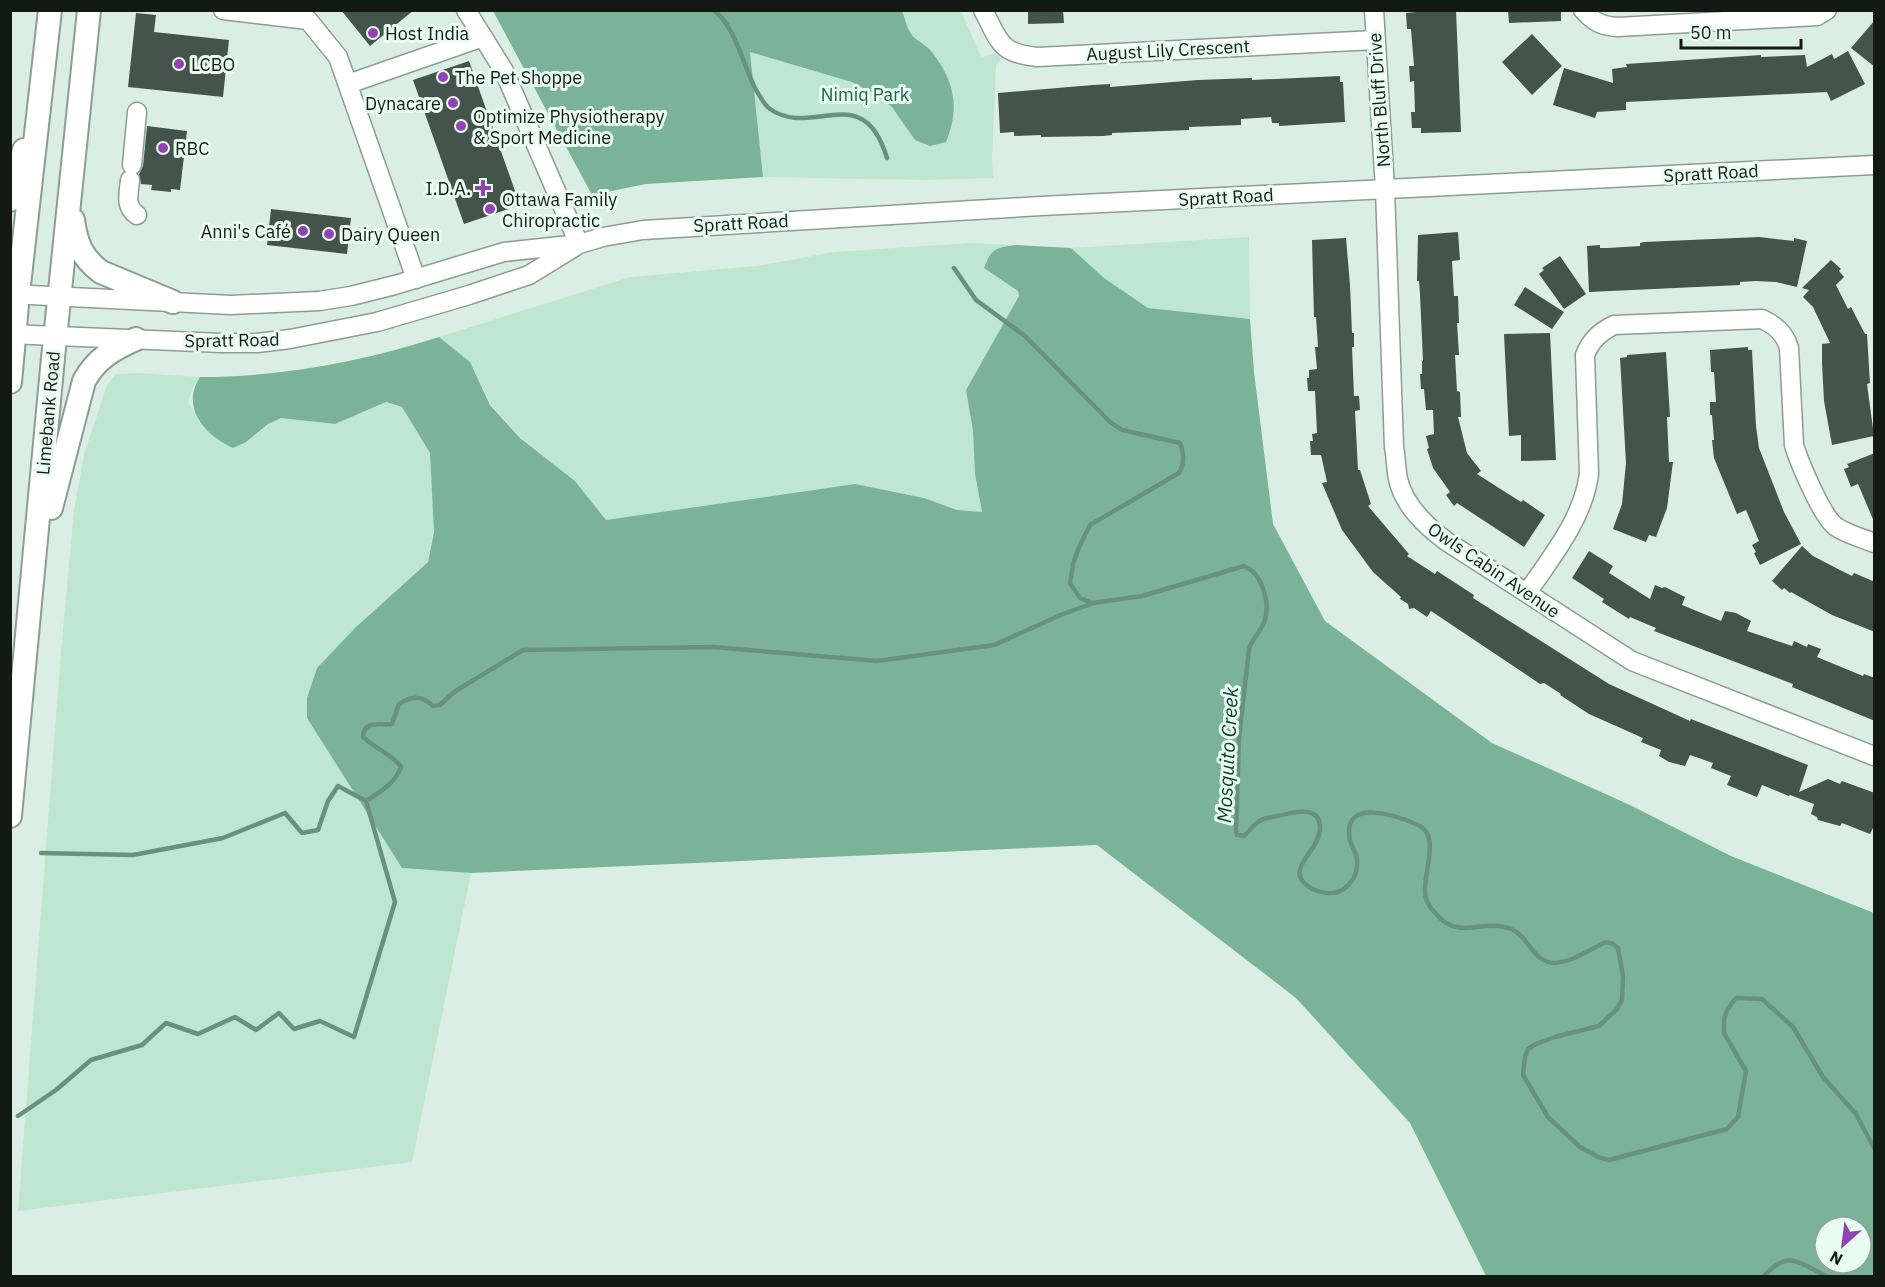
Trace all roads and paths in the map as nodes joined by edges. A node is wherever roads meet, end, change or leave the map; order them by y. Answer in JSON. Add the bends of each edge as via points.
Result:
{"nodes":[{"id":1,"x":50,"y":10,"type":"edge"},
{"id":2,"x":89,"y":10,"type":"edge"},
{"id":3,"x":223,"y":10,"type":"edge"},
{"id":4,"x":466,"y":10,"type":"edge"},
{"id":5,"x":983,"y":10,"type":"edge"},
{"id":6,"x":1374,"y":10,"type":"edge"},
{"id":7,"x":1583,"y":10,"type":"edge"},
{"id":8,"x":1827,"y":10,"type":"edge"},
{"id":9,"x":483,"y":37,"type":"junction"},
{"id":10,"x":1376,"y":40,"type":"junction"},
{"id":11,"x":348,"y":84,"type":"junction"},
{"id":12,"x":41,"y":91,"type":"junction"},
{"id":13,"x":137,"y":112,"type":"dead end"},
{"id":14,"x":1875,"y":165,"type":"edge"},
{"id":15,"x":1385,"y":189,"type":"junction"},
{"id":16,"x":10,"y":200,"type":"edge"},
{"id":17,"x":69,"y":200,"type":"junction"},
{"id":18,"x":137,"y":215,"type":"dead end"},
{"id":19,"x":579,"y":244,"type":"junction"},
{"id":20,"x":416,"y":279,"type":"junction"},
{"id":21,"x":14,"y":294,"type":"edge"},
{"id":22,"x":60,"y":296,"type":"junction"},
{"id":23,"x":173,"y":302,"type":"junction"},
{"id":24,"x":13,"y":334,"type":"edge"},
{"id":25,"x":56,"y":336,"type":"junction"},
{"id":26,"x":136,"y":339,"type":"junction"},
{"id":27,"x":10,"y":382,"type":"edge"},
{"id":28,"x":1875,"y":543,"type":"edge"},
{"id":29,"x":32,"y":585,"type":"junction"},
{"id":30,"x":1527,"y":593,"type":"junction"},
{"id":31,"x":1875,"y":756,"type":"edge"},
{"id":32,"x":10,"y":816,"type":"edge"}],
"edges":[{"from":1,"to":12,"type":"main road"},
{"from":2,"to":17,"type":"main road","name":"Limebank Road"},
{"from":3,"to":11,"type":"street","via":[[308,20],[338,57]]},
{"from":4,"to":9,"type":"street"},
{"from":5,"to":10,"type":"street","name":"August Lily Crescent","via":[[1003,47],[1037,57]]},
{"from":6,"to":10,"type":"street","name":"North Bluff Drive"},
{"from":7,"to":8,"type":"street","via":[[1595,22],[1617,27],[1817,16]]},
{"from":9,"to":11,"type":"street"},
{"from":9,"to":19,"type":"street","via":[[504,71]]},
{"from":10,"to":15,"type":"street","name":"North Bluff Drive"},
{"from":11,"to":20,"type":"street"},
{"from":12,"to":16,"type":"main road"},
{"from":12,"to":21,"type":"main road"},
{"from":13,"to":18,"type":"street","via":[[128,205]]},
{"from":14,"to":15,"type":"street","name":"Spratt Road"},
{"from":15,"to":19,"type":"street","name":"Spratt Road","via":[[668,228],[622,233]]},
{"from":15,"to":30,"type":"street","name":"Owls Cabin Avenue","via":[[1398,479],[1417,514],[1432,530]]},
{"from":17,"to":22,"type":"main road","name":"Limebank Road"},
{"from":17,"to":23,"type":"main road","via":[[78,246],[92,265]]},
{"from":19,"to":20,"type":"street","name":"Spratt Road","via":[[504,252]]},
{"from":19,"to":26,"type":"street","name":"Spratt Road","via":[[529,275],[347,329],[257,343]]},
{"from":20,"to":23,"type":"street","name":"Spratt Road","via":[[319,301]]},
{"from":21,"to":22,"type":"street","name":"Spratt Road"},
{"from":21,"to":24,"type":"main road"},
{"from":22,"to":23,"type":"street","name":"Spratt Road"},
{"from":22,"to":25,"type":"main road","name":"Limebank Road"},
{"from":24,"to":25,"type":"street","name":"Spratt Road"},
{"from":24,"to":27,"type":"main road"},
{"from":25,"to":26,"type":"street","name":"Spratt Road"},
{"from":25,"to":29,"type":"main road","name":"Limebank Road"},
{"from":26,"to":29,"type":"main road","via":[[111,350],[84,381]]},
{"from":28,"to":30,"type":"street","via":[[1840,529],[1829,520],[1797,457],[1789,348],[1773,324],[1762,319],[1614,325],[1596,337],[1585,355],[1587,489],[1571,527]]},
{"from":29,"to":32,"type":"main road","name":"Limebank Road"},
{"from":30,"to":31,"type":"street","name":"Owls Cabin Avenue","via":[[1632,661]]}]}
